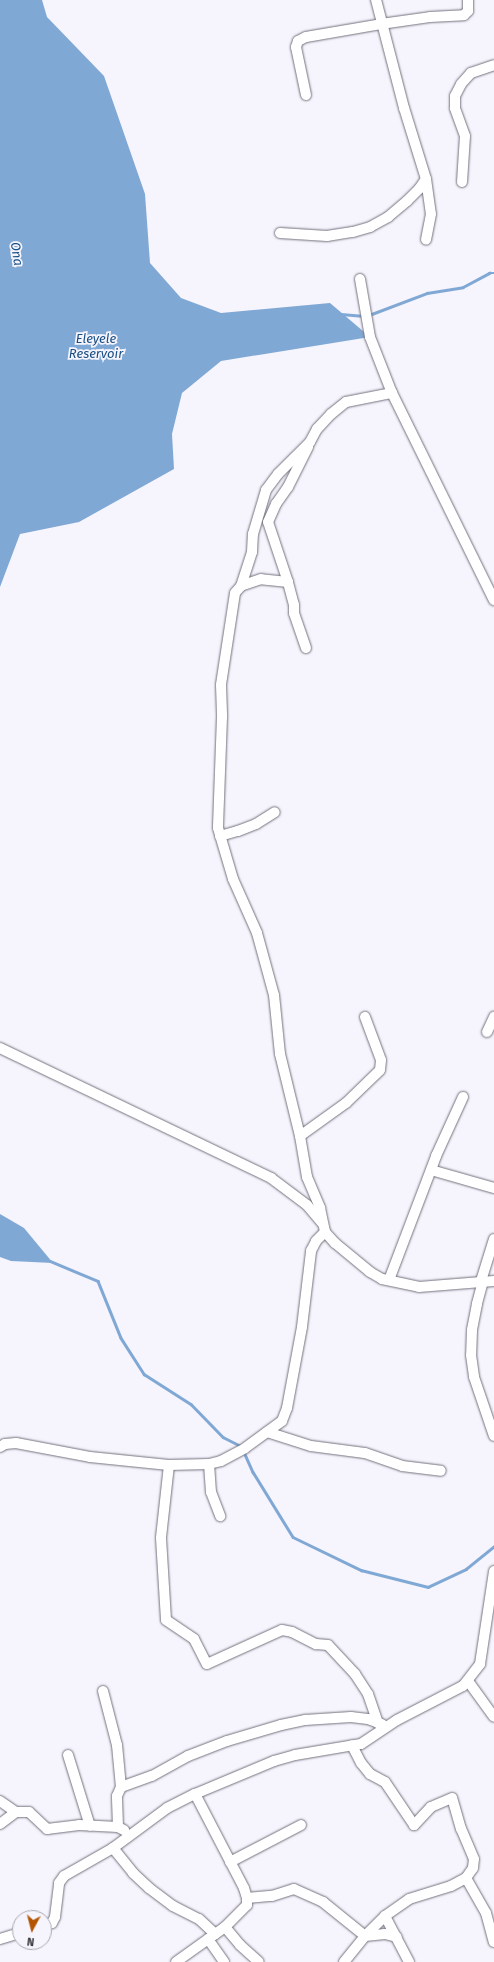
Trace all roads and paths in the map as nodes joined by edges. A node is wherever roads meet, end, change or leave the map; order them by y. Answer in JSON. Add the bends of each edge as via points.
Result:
{"nodes":[{"id":1,"x":376,"y":0,"type":"edge"},
{"id":2,"x":468,"y":0,"type":"edge"},
{"id":3,"x":381,"y":24,"type":"junction"},
{"id":4,"x":494,"y":64,"type":"edge"},
{"id":5,"x":306,"y":95,"type":"dead end"},
{"id":6,"x":426,"y":179,"type":"junction"},
{"id":7,"x":462,"y":182,"type":"dead end"},
{"id":8,"x":280,"y":233,"type":"dead end"},
{"id":9,"x":426,"y":240,"type":"dead end"},
{"id":10,"x":360,"y":280,"type":"dead end"},
{"id":11,"x":392,"y":393,"type":"junction"},
{"id":12,"x":310,"y":442,"type":"junction"},
{"id":13,"x":288,"y":582,"type":"junction"},
{"id":14,"x":241,"y":586,"type":"junction"},
{"id":15,"x":494,"y":600,"type":"edge"},
{"id":16,"x":306,"y":648,"type":"dead end"},
{"id":17,"x":275,"y":812,"type":"dead end"},
{"id":18,"x":220,"y":836,"type":"junction"},
{"id":19,"x":365,"y":1017,"type":"dead end"},
{"id":20,"x":494,"y":1017,"type":"edge"},
{"id":21,"x":487,"y":1032,"type":"dead end"},
{"id":22,"x":0,"y":1048,"type":"edge"},
{"id":23,"x":463,"y":1097,"type":"dead end"},
{"id":24,"x":300,"y":1136,"type":"junction"},
{"id":25,"x":431,"y":1170,"type":"junction"},
{"id":26,"x":494,"y":1188,"type":"edge"},
{"id":27,"x":324,"y":1228,"type":"junction"},
{"id":28,"x":494,"y":1239,"type":"edge"},
{"id":29,"x":389,"y":1280,"type":"junction"},
{"id":30,"x":482,"y":1281,"type":"junction"},
{"id":31,"x":494,"y":1281,"type":"edge"},
{"id":32,"x":267,"y":1432,"type":"junction"},
{"id":33,"x":494,"y":1436,"type":"edge"},
{"id":34,"x":0,"y":1447,"type":"edge"},
{"id":35,"x":209,"y":1464,"type":"junction"},
{"id":36,"x":169,"y":1465,"type":"junction"},
{"id":37,"x":440,"y":1471,"type":"dead end"},
{"id":38,"x":220,"y":1516,"type":"dead end"},
{"id":39,"x":494,"y":1571,"type":"edge"},
{"id":40,"x":468,"y":1681,"type":"junction"},
{"id":41,"x":103,"y":1691,"type":"dead end"},
{"id":42,"x":494,"y":1717,"type":"edge"},
{"id":43,"x":383,"y":1725,"type":"junction"},
{"id":44,"x":352,"y":1745,"type":"junction"},
{"id":45,"x":68,"y":1755,"type":"dead end"},
{"id":46,"x":121,"y":1787,"type":"junction"},
{"id":47,"x":195,"y":1794,"type":"junction"},
{"id":48,"x":0,"y":1800,"type":"edge"},
{"id":49,"x":16,"y":1812,"type":"junction"},
{"id":50,"x":0,"y":1824,"type":"edge"},
{"id":51,"x":301,"y":1825,"type":"dead end"},
{"id":52,"x":90,"y":1826,"type":"junction"},
{"id":53,"x":118,"y":1827,"type":"junction"},
{"id":54,"x":133,"y":1833,"type":"junction"},
{"id":55,"x":113,"y":1848,"type":"junction"},
{"id":56,"x":230,"y":1862,"type":"junction"},
{"id":57,"x":466,"y":1878,"type":"junction"},
{"id":58,"x":247,"y":1898,"type":"junction"},
{"id":59,"x":385,"y":1916,"type":"junction"},
{"id":60,"x":52,"y":1923,"type":"edge"},
{"id":61,"x":225,"y":1927,"type":"junction"},
{"id":62,"x":12,"y":1935,"type":"edge"},
{"id":63,"x":211,"y":1936,"type":"junction"},
{"id":64,"x":365,"y":1936,"type":"junction"},
{"id":65,"x":397,"y":1937,"type":"junction"},
{"id":66,"x":0,"y":1939,"type":"edge"},
{"id":67,"x":494,"y":1942,"type":"edge"},
{"id":68,"x":176,"y":1962,"type":"edge"},
{"id":69,"x":224,"y":1962,"type":"edge"},
{"id":70,"x":259,"y":1962,"type":"edge"},
{"id":71,"x":344,"y":1962,"type":"edge"},
{"id":72,"x":409,"y":1962,"type":"edge"}],
"edges":[{"from":1,"to":3,"type":"street"},
{"from":2,"to":3,"type":"street","via":[[468,11],[464,14]]},
{"from":3,"to":5,"type":"street","via":[[306,37],[298,41],[296,47]]},
{"from":3,"to":6,"type":"street"},
{"from":4,"to":7,"type":"street","via":[[471,73],[455,96],[455,108],[464,136]]},
{"from":6,"to":8,"type":"street","via":[[407,201],[388,217],[370,227],[327,236]]},
{"from":6,"to":9,"type":"street","via":[[431,214]]},
{"from":10,"to":11,"type":"street","via":[[370,337]]},
{"from":11,"to":12,"type":"street","via":[[346,402],[324,421]]},
{"from":11,"to":15,"type":"street"},
{"from":12,"to":13,"type":"street","via":[[306,454],[268,522]]},
{"from":12,"to":14,"type":"street","via":[[266,490],[253,534],[252,552]]},
{"from":13,"to":14,"type":"street","via":[[261,579]]},
{"from":13,"to":16,"type":"street","via":[[294,613]]},
{"from":14,"to":18,"type":"street","via":[[235,593],[221,685],[218,819]]},
{"from":17,"to":18,"type":"street","via":[[256,824]]},
{"from":18,"to":24,"type":"street","via":[[233,879],[257,932],[274,995],[280,1054]]},
{"from":19,"to":24,"type":"street","via":[[381,1060],[380,1070],[346,1103]]},
{"from":20,"to":21,"type":"street"},
{"from":22,"to":27,"type":"street","via":[[271,1178],[307,1206]]},
{"from":23,"to":25,"type":"street"},
{"from":24,"to":27,"type":"street","via":[[306,1177],[320,1208]]},
{"from":25,"to":26,"type":"street"},
{"from":25,"to":29,"type":"street"},
{"from":27,"to":29,"type":"street","via":[[335,1243],[370,1272]]},
{"from":27,"to":32,"type":"street","via":[[311,1251],[302,1327],[288,1408],[282,1421]]},
{"from":28,"to":30,"type":"street"},
{"from":29,"to":30,"type":"street","via":[[419,1287]]},
{"from":30,"to":31,"type":"street"},
{"from":30,"to":33,"type":"street","via":[[472,1330],[471,1355],[474,1377]]},
{"from":32,"to":35,"type":"street","via":[[221,1461]]},
{"from":32,"to":37,"type":"street","via":[[311,1446],[365,1453],[402,1466]]},
{"from":34,"to":36,"type":"street","via":[[16,1443],[90,1457]]},
{"from":35,"to":36,"type":"street"},
{"from":35,"to":38,"type":"street","via":[[211,1492]]},
{"from":36,"to":43,"type":"street","via":[[161,1538],[166,1620],[194,1639],[207,1664],[282,1630],[316,1644],[328,1645],[359,1680]]},
{"from":39,"to":40,"type":"street","via":[[480,1664]]},
{"from":40,"to":42,"type":"street"},
{"from":40,"to":43,"type":"street","via":[[463,1686]]},
{"from":41,"to":46,"type":"street","via":[[117,1745]]},
{"from":43,"to":44,"type":"street","via":[[361,1744]]},
{"from":43,"to":46,"type":"street","via":[[351,1717],[281,1725],[188,1756],[152,1776]]},
{"from":44,"to":47,"type":"street","via":[[295,1754]]},
{"from":44,"to":57,"type":"street","via":[[361,1763],[370,1774],[385,1782],[414,1825],[430,1807],[452,1798],[461,1829],[474,1859],[473,1868]]},
{"from":45,"to":52,"type":"street"},
{"from":46,"to":53,"type":"street","via":[[117,1796]]},
{"from":47,"to":54,"type":"street","via":[[167,1808]]},
{"from":47,"to":56,"type":"street"},
{"from":48,"to":49,"type":"street"},
{"from":49,"to":50,"type":"street"},
{"from":49,"to":52,"type":"street","via":[[29,1812],[47,1829]]},
{"from":51,"to":56,"type":"street"},
{"from":52,"to":53,"type":"street"},
{"from":53,"to":54,"type":"street"},
{"from":54,"to":55,"type":"street"},
{"from":55,"to":60,"type":"street","via":[[64,1876],[59,1883]]},
{"from":55,"to":63,"type":"street","via":[[149,1888],[173,1906],[199,1920]]},
{"from":56,"to":58,"type":"street"},
{"from":57,"to":59,"type":"street","via":[[451,1886],[409,1899]]},
{"from":57,"to":67,"type":"street","via":[[486,1913]]},
{"from":58,"to":61,"type":"street","via":[[247,1905],[243,1911]]},
{"from":58,"to":64,"type":"street","via":[[272,1896],[294,1889],[323,1902]]},
{"from":59,"to":64,"type":"street"},
{"from":59,"to":65,"type":"street"},
{"from":61,"to":63,"type":"street"},
{"from":61,"to":70,"type":"street"},
{"from":62,"to":66,"type":"street"},
{"from":63,"to":68,"type":"street"},
{"from":63,"to":69,"type":"street"},
{"from":64,"to":65,"type":"street","via":[[385,1934]]},
{"from":64,"to":71,"type":"street"},
{"from":65,"to":72,"type":"street"}]}
